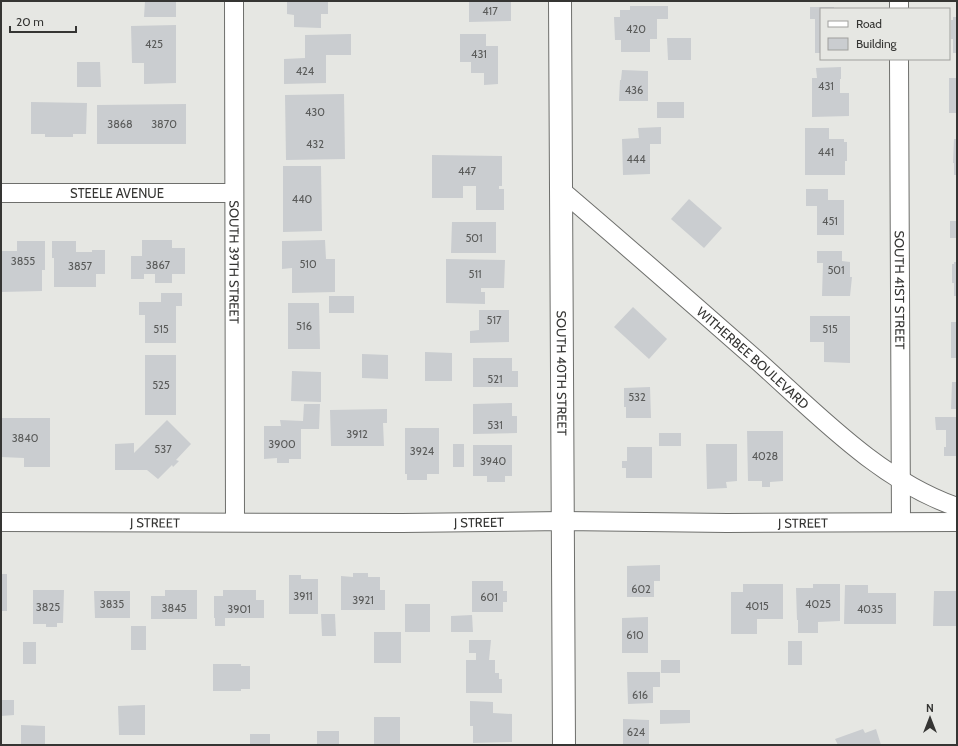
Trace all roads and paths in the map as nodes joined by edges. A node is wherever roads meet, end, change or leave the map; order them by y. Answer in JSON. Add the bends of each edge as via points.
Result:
{"nodes":[{"id":1,"x":234,"y":1,"type":"edge"},
{"id":2,"x":560,"y":1,"type":"edge"},
{"id":3,"x":899,"y":60,"type":"edge"},
{"id":4,"x":561,"y":190,"type":"junction"},
{"id":5,"x":1,"y":193,"type":"edge"},
{"id":6,"x":234,"y":193,"type":"junction"},
{"id":7,"x":900,"y":480,"type":"junction"},
{"id":8,"x":957,"y":507,"type":"edge"},
{"id":9,"x":563,"y":521,"type":"junction"},
{"id":10,"x":1,"y":522,"type":"edge"},
{"id":11,"x":235,"y":522,"type":"junction"},
{"id":12,"x":901,"y":522,"type":"junction"},
{"id":13,"x":957,"y":522,"type":"edge"},
{"id":14,"x":564,"y":745,"type":"edge"}],
"edges":[{"from":1,"to":6,"type":"street","name":"SOUTH 39TH STREET"},
{"from":2,"to":4,"type":"main road","name":"SOUTH 40TH STREET"},
{"from":3,"to":7,"type":"street","name":"SOUTH 41ST STREET"},
{"from":4,"to":7,"type":"street","name":"WITHERBEE BOULEVARD","via":[[857,449]]},
{"from":4,"to":9,"type":"main road","name":"SOUTH 40TH STREET"},
{"from":5,"to":6,"type":"street","name":"STEELE AVENUE"},
{"from":6,"to":11,"type":"street","name":"SOUTH 39TH STREET"},
{"from":7,"to":8,"type":"street","name":"WITHERBEE BOULEVARD","via":[[920,492]]},
{"from":7,"to":12,"type":"street","name":"SOUTH 41ST STREET"},
{"from":9,"to":11,"type":"street","name":"J STREET"},
{"from":9,"to":12,"type":"street","name":"J STREET"},
{"from":9,"to":14,"type":"main road","name":"SOUTH 40TH STREET"},
{"from":10,"to":11,"type":"street","name":"J STREET"},
{"from":12,"to":13,"type":"street","name":"J STREET"}]}
